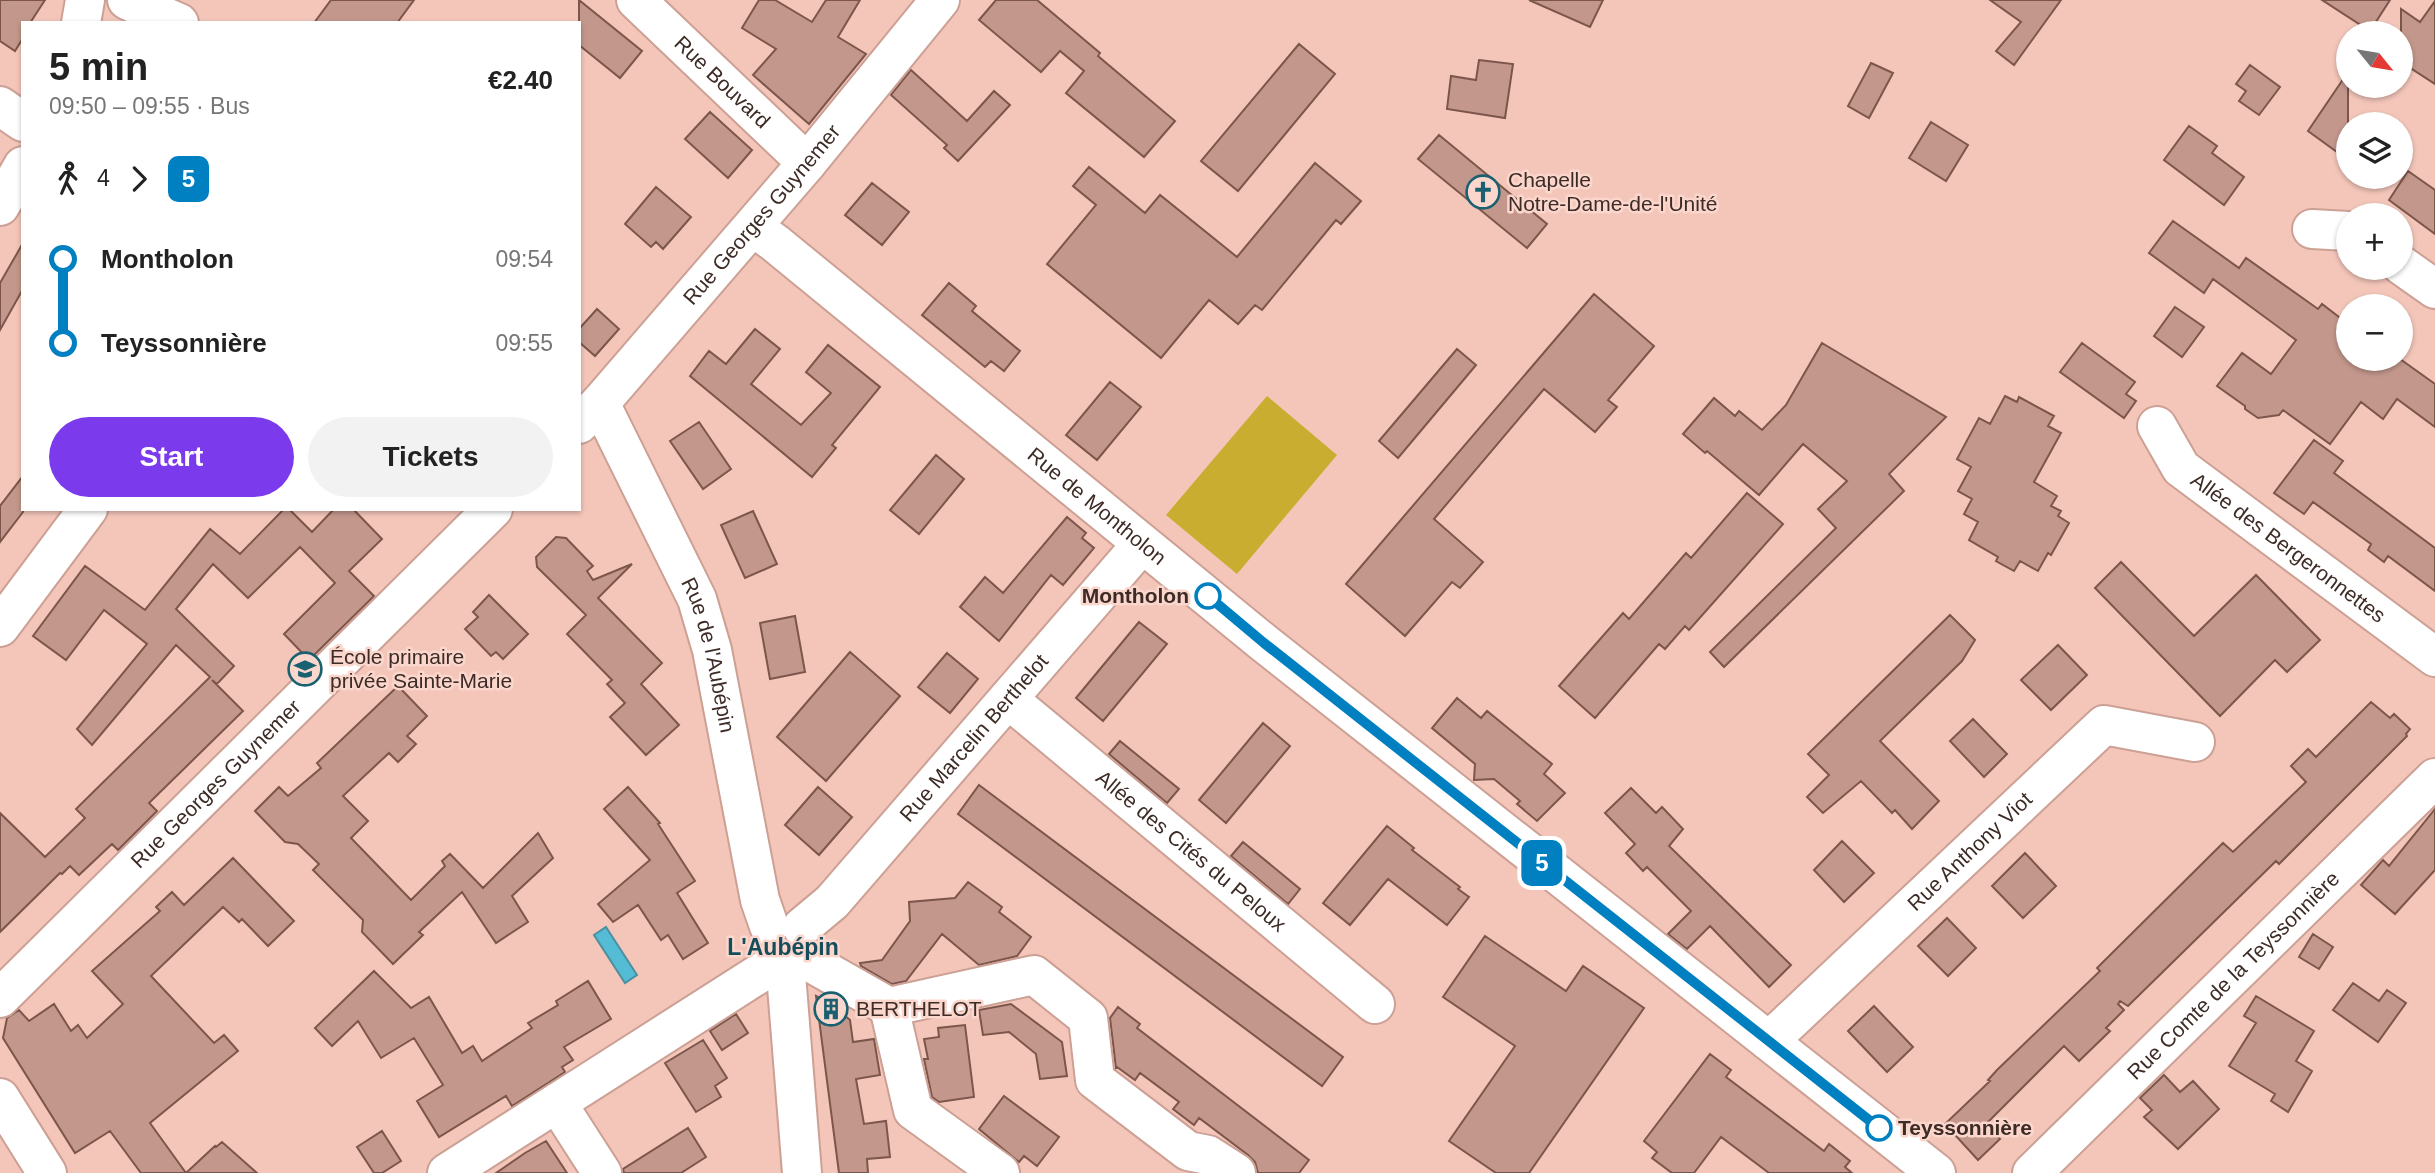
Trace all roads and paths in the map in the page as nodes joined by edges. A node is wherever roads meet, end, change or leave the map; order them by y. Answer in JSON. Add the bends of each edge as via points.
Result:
{"nodes":[{"id":1,"x":85,"y":0,"type":"edge"},
{"id":2,"x":127,"y":0,"type":"edge"},
{"id":3,"x":636,"y":0,"type":"edge"},
{"id":4,"x":940,"y":0,"type":"edge"},
{"id":5,"x":81,"y":21,"type":"edge"},
{"id":6,"x":174,"y":21,"type":"edge"},
{"id":7,"x":0,"y":106,"type":"edge"},
{"id":8,"x":21,"y":121,"type":"edge"},
{"id":9,"x":807,"y":163,"type":"junction"},
{"id":10,"x":21,"y":169,"type":"edge"},
{"id":11,"x":0,"y":206,"type":"edge"},
{"id":12,"x":753,"y":227,"type":"junction"},
{"id":13,"x":2413,"y":273,"type":"edge"},
{"id":14,"x":2435,"y":289,"type":"edge"},
{"id":15,"x":590,"y":414,"type":"edge"},
{"id":16,"x":2157,"y":426,"type":"dead end"},
{"id":17,"x":87,"y":511,"type":"edge"},
{"id":18,"x":491,"y":511,"type":"edge"},
{"id":19,"x":1141,"y":545,"type":"junction"},
{"id":20,"x":0,"y":627,"type":"edge"},
{"id":21,"x":2435,"y":657,"type":"edge"},
{"id":22,"x":1008,"y":699,"type":"junction"},
{"id":23,"x":2194,"y":742,"type":"dead end"},
{"id":24,"x":2435,"y":778,"type":"edge"},
{"id":25,"x":786,"y":951,"type":"junction"},
{"id":26,"x":0,"y":998,"type":"edge"},
{"id":27,"x":1375,"y":1004,"type":"dead end"},
{"id":28,"x":889,"y":1007,"type":"junction"},
{"id":29,"x":1769,"y":1041,"type":"junction"},
{"id":30,"x":0,"y":1098,"type":"edge"},
{"id":31,"x":557,"y":1103,"type":"junction"},
{"id":32,"x":1179,"y":1162,"type":"edge"},
{"id":33,"x":47,"y":1173,"type":"edge"},
{"id":34,"x":447,"y":1173,"type":"edge"},
{"id":35,"x":602,"y":1173,"type":"edge"},
{"id":36,"x":802,"y":1173,"type":"edge"},
{"id":37,"x":1000,"y":1173,"type":"edge"},
{"id":38,"x":1236,"y":1173,"type":"edge"},
{"id":39,"x":1936,"y":1173,"type":"edge"},
{"id":40,"x":2032,"y":1173,"type":"edge"}],
"edges":[{"from":1,"to":5,"type":"street"},
{"from":2,"to":6,"type":"street"},
{"from":3,"to":9,"type":"street","name":"Rue Bouvard"},
{"from":4,"to":9,"type":"street","name":"Rue Georges Guynemer"},
{"from":7,"to":8,"type":"street"},
{"from":9,"to":12,"type":"street","name":"Rue Georges Guynemer"},
{"from":10,"to":11,"type":"street"},
{"from":12,"to":15,"type":"street","name":"Rue Georges Guynemer"},
{"from":12,"to":19,"type":"street","name":"Rue de Montholon"},
{"from":13,"to":14,"type":"street"},
{"from":15,"to":25,"type":"street","name":"Rue de l'Aubépin","via":[[697,599],[712,650],[760,900]]},
{"from":16,"to":21,"type":"street","name":"Allée des Bergeronnettes","via":[[2181,468]]},
{"from":17,"to":20,"type":"street"},
{"from":18,"to":26,"type":"street","name":"Rue Georges Guynemer"},
{"from":19,"to":22,"type":"street","name":"Rue Marcelin Berthelot"},
{"from":19,"to":29,"type":"street","name":"Rue de Montholon"},
{"from":22,"to":25,"type":"street","name":"Rue Marcelin Berthelot"},
{"from":22,"to":27,"type":"street","name":"Allée des Cités du Peloux"},
{"from":23,"to":29,"type":"street","name":"Rue Anthony Viot","via":[[2104,725]]},
{"from":24,"to":40,"type":"street","name":"Rue Comte de la Teyssonnière"},
{"from":25,"to":28,"type":"street"},
{"from":25,"to":31,"type":"street","name":"Rue Marcelin Berthelot"},
{"from":25,"to":36,"type":"street","name":"Rue de l'Aubépin"},
{"from":28,"to":32,"type":"street","via":[[1034,975],[1088,1018],[1094,1080]]},
{"from":28,"to":37,"type":"street","via":[[913,1110]]},
{"from":29,"to":39,"type":"street","name":"Rue de Montholon"},
{"from":30,"to":33,"type":"street"},
{"from":31,"to":34,"type":"street","name":"Rue Marcelin Berthelot"},
{"from":31,"to":35,"type":"street"},
{"from":32,"to":38,"type":"street","via":[[1208,1155]]}]}
